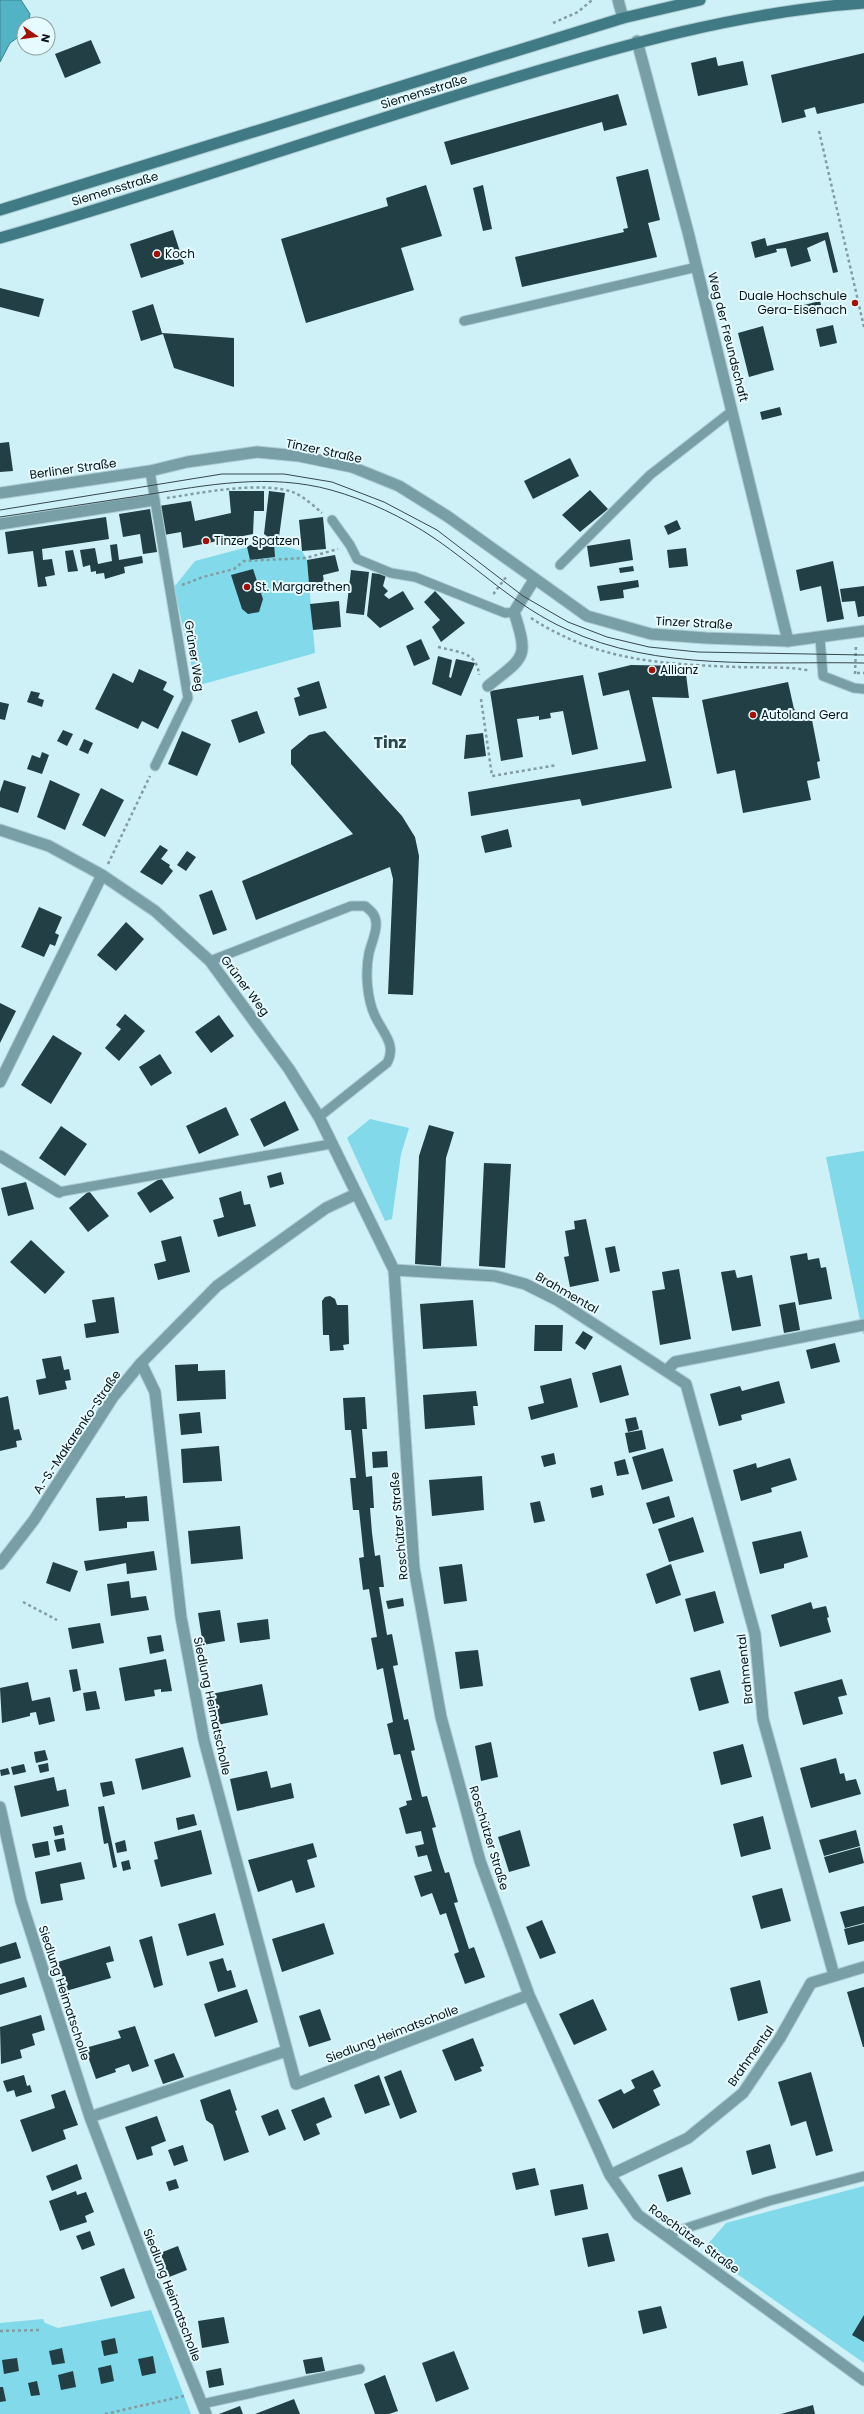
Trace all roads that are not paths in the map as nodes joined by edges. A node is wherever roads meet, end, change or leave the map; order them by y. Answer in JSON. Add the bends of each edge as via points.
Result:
{"nodes":[{"id":1,"x":618,"y":0,"type":"edge"},
{"id":2,"x":700,"y":0,"type":"edge"},
{"id":3,"x":864,"y":3,"type":"edge"},
{"id":4,"x":623,"y":18,"type":"junction"},
{"id":5,"x":637,"y":41,"type":"junction"},
{"id":6,"x":0,"y":210,"type":"edge"},
{"id":7,"x":0,"y":238,"type":"edge"},
{"id":8,"x":697,"y":267,"type":"junction"},
{"id":9,"x":464,"y":321,"type":"dead end"},
{"id":10,"x":732,"y":411,"type":"junction"},
{"id":11,"x":150,"y":471,"type":"junction"},
{"id":12,"x":0,"y":493,"type":"edge"},
{"id":13,"x":154,"y":500,"type":"junction"},
{"id":14,"x":332,"y":520,"type":"road end"},
{"id":15,"x":0,"y":524,"type":"edge"},
{"id":16,"x":560,"y":565,"type":"dead end"},
{"id":17,"x":534,"y":580,"type":"junction"},
{"id":18,"x":514,"y":612,"type":"junction"},
{"id":19,"x":860,"y":632,"type":"edge"},
{"id":20,"x":820,"y":638,"type":"junction"},
{"id":21,"x":788,"y":641,"type":"junction"},
{"id":22,"x":484,"y":688,"type":"road end"},
{"id":23,"x":864,"y":689,"type":"edge"},
{"id":24,"x":155,"y":766,"type":"road end"},
{"id":25,"x":0,"y":830,"type":"edge"},
{"id":26,"x":102,"y":875,"type":"junction"},
{"id":27,"x":210,"y":961,"type":"junction"},
{"id":28,"x":0,"y":1082,"type":"edge"},
{"id":29,"x":319,"y":1117,"type":"junction"},
{"id":30,"x":331,"y":1144,"type":"junction"},
{"id":31,"x":0,"y":1156,"type":"edge"},
{"id":32,"x":59,"y":1192,"type":"joint"},
{"id":33,"x":356,"y":1194,"type":"junction"},
{"id":34,"x":394,"y":1270,"type":"junction"},
{"id":35,"x":864,"y":1325,"type":"edge"},
{"id":36,"x":141,"y":1363,"type":"junction"},
{"id":37,"x":667,"y":1370,"type":"junction"},
{"id":38,"x":0,"y":1564,"type":"edge"},
{"id":39,"x":0,"y":1807,"type":"edge"},
{"id":40,"x":864,"y":1967,"type":"edge"},
{"id":41,"x":834,"y":1975,"type":"junction"},
{"id":42,"x":529,"y":1995,"type":"junction"},
{"id":43,"x":286,"y":2051,"type":"junction"},
{"id":44,"x":90,"y":2117,"type":"junction"},
{"id":45,"x":610,"y":2175,"type":"junction"},
{"id":46,"x":864,"y":2176,"type":"edge"},
{"id":47,"x":664,"y":2234,"type":"junction"},
{"id":48,"x":360,"y":2369,"type":"dead end"},
{"id":49,"x":864,"y":2380,"type":"edge"},
{"id":50,"x":204,"y":2409,"type":"edge"}],
"edges":[{"from":1,"to":4,"type":"street"},
{"from":2,"to":4,"type":"main road","name":"Siemensstraße"},
{"from":3,"to":5,"type":"main road","name":"Siemensstraße","via":[[746,17]]},
{"from":4,"to":6,"type":"main road","name":"Siemensstraße"},
{"from":5,"to":7,"type":"main road","name":"Siemensstraße"},
{"from":5,"to":8,"type":"street","name":"Weg der Freundschaft"},
{"from":8,"to":9,"type":"lane"},
{"from":8,"to":10,"type":"street","name":"Weg der Freundschaft"},
{"from":10,"to":16,"type":"lane","via":[[650,475]]},
{"from":10,"to":21,"type":"street","name":"Weg der Freundschaft"},
{"from":11,"to":12,"type":"street","name":"Berliner Straße"},
{"from":11,"to":13,"type":"lane","name":"Grüner Weg"},
{"from":11,"to":17,"type":"street","name":"Tinzer Straße","via":[[187,462],[257,452],[299,456],[352,467],[399,486],[417,497]]},
{"from":13,"to":15,"type":"street"},
{"from":13,"to":24,"type":"lane","name":"Grüner Weg","via":[[188,698]]},
{"from":14,"to":18,"type":"lane","via":[[357,559],[392,573],[415,577],[505,613]]},
{"from":17,"to":18,"type":"street"},
{"from":17,"to":21,"type":"street","name":"Tinzer Straße","via":[[587,616],[651,634]]},
{"from":18,"to":22,"type":"street","via":[[524,642],[522,654],[516,663]]},
{"from":19,"to":20,"type":"street","name":"Tinzer Straße"},
{"from":20,"to":21,"type":"street","name":"Tinzer Straße"},
{"from":20,"to":23,"type":"lane","via":[[822,676],[854,688]]},
{"from":25,"to":26,"type":"street","name":"Grüner Weg","via":[[49,846]]},
{"from":26,"to":27,"type":"street","name":"Grüner Weg","via":[[155,911]]},
{"from":26,"to":28,"type":"street"},
{"from":27,"to":29,"type":"street","name":"Grüner Weg","via":[[289,1069]]},
{"from":27,"to":29,"type":"lane","via":[[351,906],[365,906],[374,914],[377,924],[369,955],[368,988],[375,1015],[390,1042],[392,1054],[387,1063]]},
{"from":29,"to":30,"type":"street","name":"Grüner Weg"},
{"from":30,"to":32,"type":"lane"},
{"from":30,"to":33,"type":"street","name":"Grüner Weg"},
{"from":31,"to":32,"type":"street"},
{"from":33,"to":34,"type":"street","name":"Roschützer Straße"},
{"from":33,"to":36,"type":"street","name":"A.-S.-Makarenko-Straße","via":[[326,1208],[217,1286]]},
{"from":34,"to":37,"type":"street","name":"Brahmental","via":[[495,1276],[526,1284],[557,1300]]},
{"from":34,"to":42,"type":"street","name":"Roschützer Straße","via":[[414,1568],[441,1717],[480,1861]]},
{"from":35,"to":37,"type":"street","via":[[674,1362]]},
{"from":36,"to":38,"type":"street","name":"A.-S.-Makarenko-Straße","via":[[113,1397],[34,1520]]},
{"from":36,"to":43,"type":"street","name":"Siedlung Heimatscholle","via":[[155,1392],[181,1617],[204,1740]]},
{"from":37,"to":41,"type":"street","name":"Brahmental","via":[[686,1384],[755,1634],[763,1719]]},
{"from":39,"to":44,"type":"street","name":"Siedlung Heimatscholle","via":[[21,1901]]},
{"from":40,"to":41,"type":"street","name":"Brahmental"},
{"from":41,"to":45,"type":"street","name":"Brahmental","via":[[811,1983],[780,2038],[743,2093],[688,2138]]},
{"from":42,"to":43,"type":"street","name":"Siedlung Heimatscholle","via":[[296,2084]]},
{"from":42,"to":45,"type":"street","name":"Roschützer Straße"},
{"from":43,"to":44,"type":"street"},
{"from":44,"to":50,"type":"street","name":"Siedlung Heimatscholle"},
{"from":45,"to":47,"type":"street","name":"Roschützer Straße","via":[[638,2215]]},
{"from":46,"to":47,"type":"lane","via":[[769,2201]]},
{"from":47,"to":49,"type":"street","name":"Roschützer Straße"},
{"from":48,"to":50,"type":"lane"}]}
